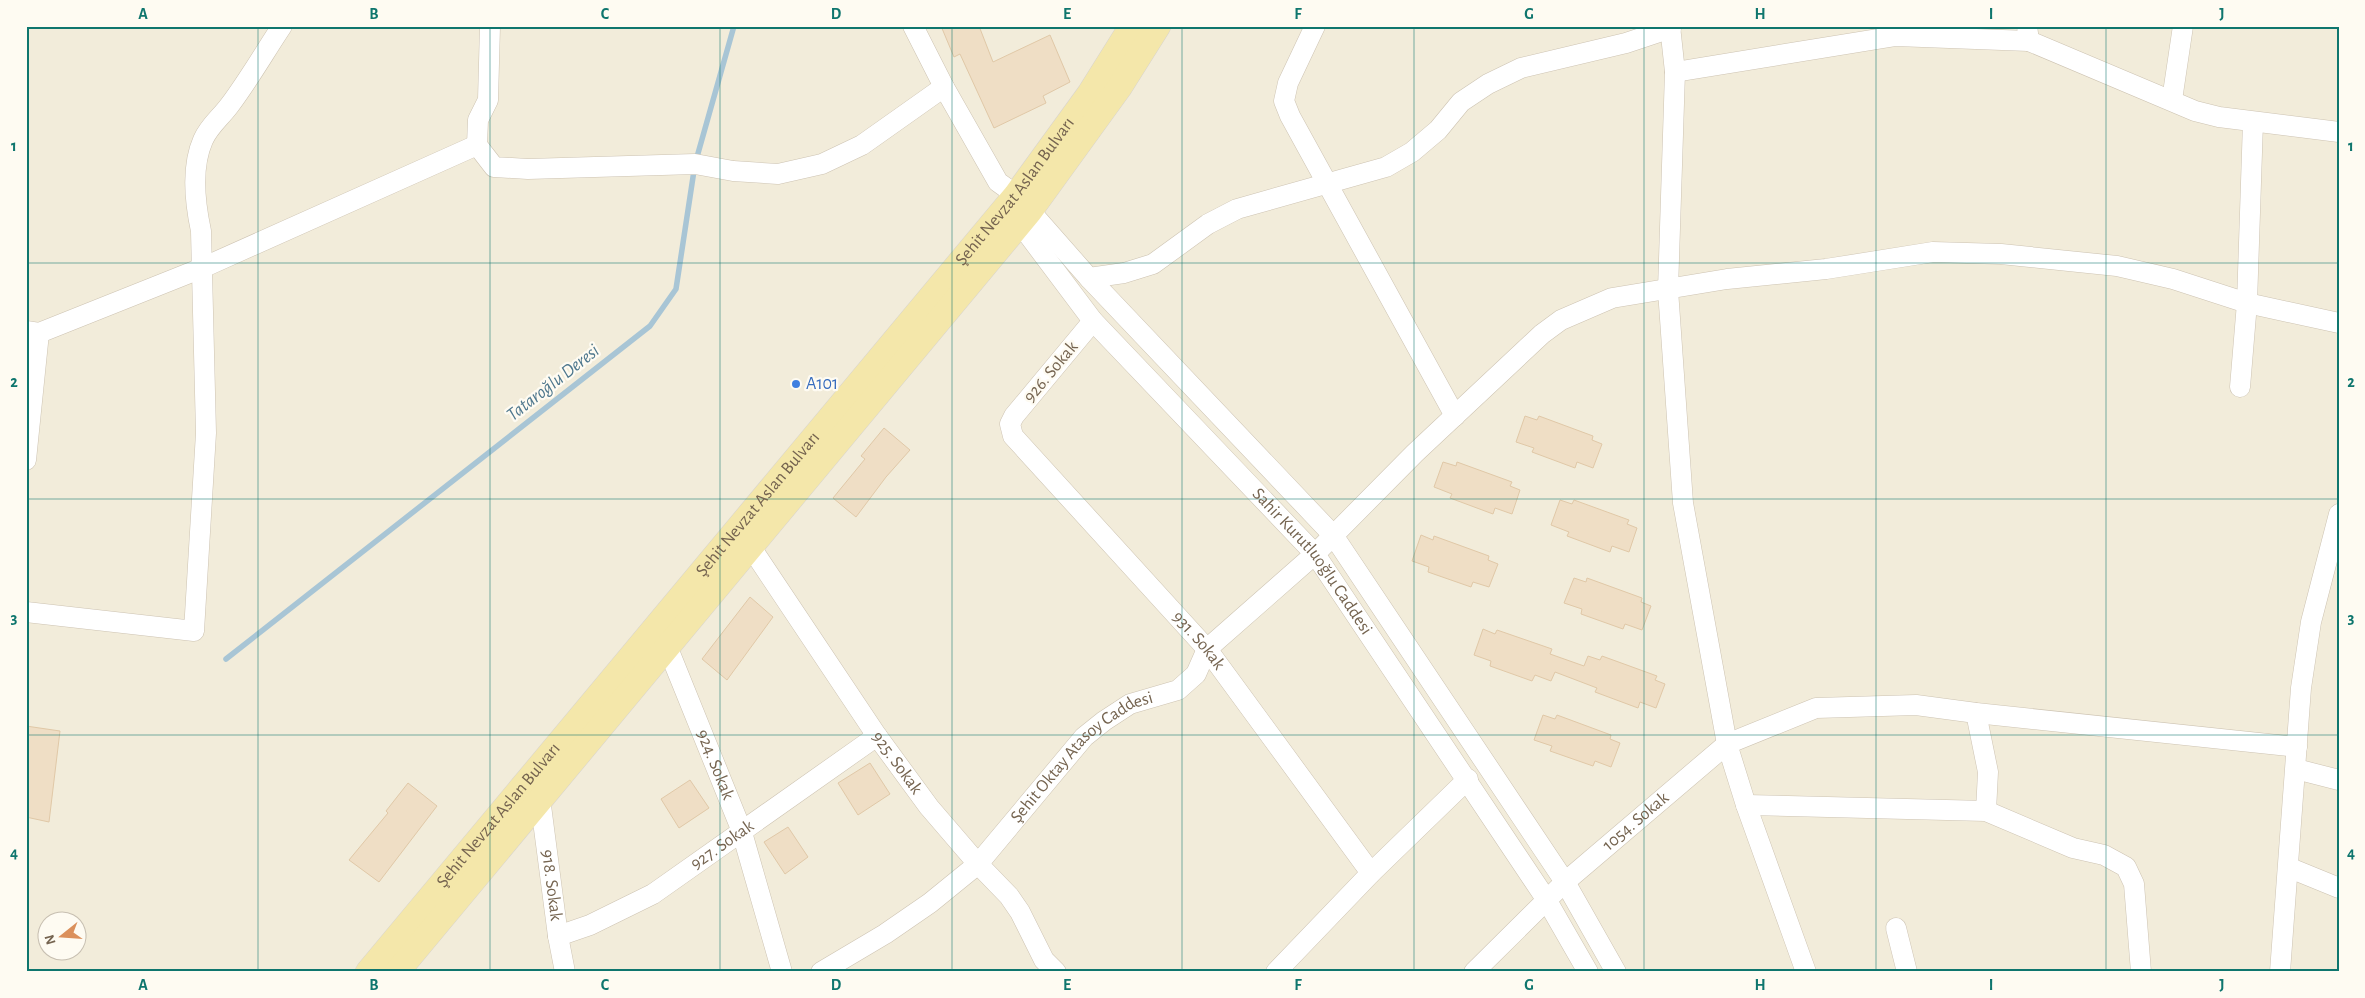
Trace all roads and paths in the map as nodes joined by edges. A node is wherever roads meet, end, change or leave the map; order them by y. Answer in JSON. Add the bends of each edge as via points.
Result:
{"nodes":[{"id":1,"x":282,"y":26,"type":"edge"},
{"id":2,"x":490,"y":26,"type":"edge"},
{"id":3,"x":914,"y":26,"type":"edge"},
{"id":4,"x":1132,"y":26,"type":"edge"},
{"id":5,"x":1158,"y":26,"type":"edge"},
{"id":6,"x":1315,"y":26,"type":"edge"},
{"id":7,"x":2183,"y":26,"type":"edge"},
{"id":8,"x":1671,"y":27,"type":"edge"},
{"id":9,"x":1895,"y":31,"type":"edge"},
{"id":10,"x":2028,"y":34,"type":"edge"},
{"id":11,"x":1675,"y":72,"type":"junction"},
{"id":12,"x":944,"y":87,"type":"junction"},
{"id":13,"x":2172,"y":100,"type":"junction"},
{"id":14,"x":2253,"y":122,"type":"junction"},
{"id":15,"x":2339,"y":132,"type":"edge"},
{"id":16,"x":477,"y":145,"type":"junction"},
{"id":17,"x":1328,"y":184,"type":"junction"},
{"id":18,"x":1014,"y":203,"type":"junction"},
{"id":19,"x":202,"y":268,"type":"junction"},
{"id":20,"x":1089,"y":278,"type":"junction"},
{"id":21,"x":1668,"y":290,"type":"junction"},
{"id":22,"x":2247,"y":303,"type":"junction"},
{"id":23,"x":1093,"y":320,"type":"junction"},
{"id":24,"x":2339,"y":323,"type":"edge"},
{"id":25,"x":32,"y":332,"type":"edge"},
{"id":26,"x":2240,"y":387,"type":"dead end"},
{"id":27,"x":1455,"y":416,"type":"junction"},
{"id":28,"x":1010,"y":424,"type":"joint"},
{"id":29,"x":26,"y":460,"type":"edge"},
{"id":30,"x":2339,"y":514,"type":"edge"},
{"id":31,"x":1333,"y":535,"type":"junction"},
{"id":32,"x":750,"y":546,"type":"junction"},
{"id":33,"x":1315,"y":554,"type":"junction"},
{"id":34,"x":26,"y":612,"type":"edge"},
{"id":35,"x":667,"y":646,"type":"junction"},
{"id":36,"x":1207,"y":648,"type":"junction"},
{"id":37,"x":1976,"y":713,"type":"junction"},
{"id":38,"x":877,"y":736,"type":"junction"},
{"id":39,"x":1727,"y":744,"type":"junction"},
{"id":40,"x":2297,"y":747,"type":"junction"},
{"id":41,"x":2296,"y":769,"type":"junction"},
{"id":42,"x":1468,"y":779,"type":"junction"},
{"id":43,"x":2339,"y":780,"type":"edge"},
{"id":44,"x":540,"y":798,"type":"junction"},
{"id":45,"x":1746,"y":805,"type":"junction"},
{"id":46,"x":1986,"y":811,"type":"junction"},
{"id":47,"x":741,"y":830,"type":"junction"},
{"id":48,"x":978,"y":864,"type":"junction"},
{"id":49,"x":2290,"y":868,"type":"junction"},
{"id":50,"x":1371,"y":873,"type":"junction"},
{"id":51,"x":1564,"y":882,"type":"junction"},
{"id":52,"x":2339,"y":888,"type":"edge"},
{"id":53,"x":1546,"y":899,"type":"junction"},
{"id":54,"x":1896,"y":928,"type":"dead end"},
{"id":55,"x":558,"y":936,"type":"junction"},
{"id":56,"x":368,"y":972,"type":"edge"},
{"id":57,"x":397,"y":972,"type":"edge"},
{"id":58,"x":565,"y":972,"type":"edge"},
{"id":59,"x":782,"y":972,"type":"edge"},
{"id":60,"x":821,"y":972,"type":"edge"},
{"id":61,"x":1056,"y":972,"type":"edge"},
{"id":62,"x":1276,"y":972,"type":"edge"},
{"id":63,"x":1474,"y":972,"type":"edge"},
{"id":64,"x":1588,"y":972,"type":"edge"},
{"id":65,"x":1616,"y":972,"type":"edge"},
{"id":66,"x":1806,"y":972,"type":"edge"},
{"id":67,"x":1907,"y":972,"type":"edge"},
{"id":68,"x":2141,"y":972,"type":"edge"},
{"id":69,"x":2280,"y":972,"type":"edge"}],
"edges":[{"from":1,"to":19,"type":"street","via":[[228,108],[202,140],[196,188]]},
{"from":2,"to":16,"type":"street","via":[[488,100],[478,120]]},
{"from":3,"to":12,"type":"street"},
{"from":4,"to":18,"type":"main road","name":"Şehit Nevzat Aslan Bulvarı"},
{"from":5,"to":18,"type":"main road","name":"Şehit Nevzat Aslan Bulvarı","via":[[1119,88]]},
{"from":6,"to":17,"type":"street","via":[[1288,83],[1284,101]]},
{"from":7,"to":13,"type":"street"},
{"from":8,"to":11,"type":"street"},
{"from":8,"to":17,"type":"street","via":[[1626,43],[1521,68],[1461,102],[1438,130],[1412,152],[1386,167]]},
{"from":9,"to":10,"type":"street"},
{"from":9,"to":11,"type":"street"},
{"from":10,"to":13,"type":"street"},
{"from":11,"to":21,"type":"street"},
{"from":12,"to":16,"type":"street","via":[[862,145],[822,164],[778,174],[732,171],[695,164],[528,169],[494,167]]},
{"from":12,"to":18,"type":"street"},
{"from":13,"to":14,"type":"street","via":[[2195,111]]},
{"from":14,"to":15,"type":"street"},
{"from":14,"to":22,"type":"street"},
{"from":16,"to":19,"type":"street"},
{"from":17,"to":20,"type":"street","via":[[1236,209],[1208,224],[1153,264],[1124,273]]},
{"from":17,"to":27,"type":"street"},
{"from":18,"to":20,"type":"street","name":"Sahir Kurutluoğlu Caddesi"},
{"from":18,"to":23,"type":"street","name":"Sahir Kurutluoğlu Caddesi"},
{"from":18,"to":32,"type":"main road","name":"Şehit Nevzat Aslan Bulvarı"},
{"from":18,"to":56,"type":"main road","name":"Şehit Nevzat Aslan Bulvarı"},
{"from":19,"to":25,"type":"street"},
{"from":19,"to":34,"type":"street","via":[[206,433],[194,631]]},
{"from":20,"to":31,"type":"street","name":"Sahir Kurutluoğlu Caddesi"},
{"from":21,"to":22,"type":"street","name":"Şehit Oktay Atasoy Caddesi","via":[[1727,278],[1826,270],[1933,252],[2001,254],[2117,266],[2173,279]]},
{"from":21,"to":27,"type":"street","name":"Şehit Oktay Atasoy Caddesi","via":[[1612,298],[1561,320]]},
{"from":21,"to":39,"type":"street","via":[[1682,503]]},
{"from":22,"to":24,"type":"street","name":"Şehit Oktay Atasoy Caddesi"},
{"from":22,"to":26,"type":"street"},
{"from":23,"to":28,"type":"street","name":"926. Sokak"},
{"from":23,"to":33,"type":"street","name":"Sahir Kurutluoğlu Caddesi"},
{"from":25,"to":29,"type":"street"},
{"from":27,"to":31,"type":"street","name":"Şehit Oktay Atasoy Caddesi"},
{"from":28,"to":36,"type":"street","name":"931. Sokak","via":[[1016,441]]},
{"from":30,"to":40,"type":"street","via":[[2311,622]]},
{"from":31,"to":33,"type":"street","name":"Şehit Oktay Atasoy Caddesi"},
{"from":31,"to":51,"type":"street","name":"Sahir Kurutluoğlu Caddesi"},
{"from":32,"to":35,"type":"main road","name":"Şehit Nevzat Aslan Bulvarı"},
{"from":32,"to":38,"type":"street","name":"925. Sokak"},
{"from":33,"to":36,"type":"street","name":"Şehit Oktay Atasoy Caddesi"},
{"from":33,"to":42,"type":"street","name":"Sahir Kurutluoğlu Caddesi"},
{"from":35,"to":44,"type":"main road","name":"Şehit Nevzat Aslan Bulvarı"},
{"from":35,"to":47,"type":"street","name":"924. Sokak"},
{"from":36,"to":48,"type":"street","name":"Şehit Oktay Atasoy Caddesi","via":[[1196,674],[1178,690],[1130,704],[1084,737]]},
{"from":36,"to":50,"type":"street","name":"931. Sokak"},
{"from":37,"to":39,"type":"street","name":"1054. Sokak","via":[[1916,705],[1816,708]]},
{"from":37,"to":40,"type":"street","name":"1054. Sokak"},
{"from":37,"to":46,"type":"street","via":[[1988,772]]},
{"from":38,"to":47,"type":"street","name":"927. Sokak"},
{"from":38,"to":48,"type":"street","name":"925. Sokak","via":[[929,807]]},
{"from":39,"to":45,"type":"street"},
{"from":39,"to":51,"type":"street","name":"1054. Sokak"},
{"from":40,"to":41,"type":"street"},
{"from":41,"to":43,"type":"street"},
{"from":41,"to":49,"type":"street"},
{"from":42,"to":50,"type":"street"},
{"from":42,"to":53,"type":"street","name":"Sahir Kurutluoğlu Caddesi"},
{"from":44,"to":55,"type":"street","name":"918. Sokak"},
{"from":44,"to":57,"type":"main road","name":"Şehit Nevzat Aslan Bulvarı"},
{"from":45,"to":46,"type":"street"},
{"from":45,"to":66,"type":"street"},
{"from":46,"to":68,"type":"street","via":[[2073,848],[2104,855],[2126,867],[2134,884]]},
{"from":47,"to":55,"type":"street","name":"927. Sokak","via":[[653,894],[590,925]]},
{"from":47,"to":59,"type":"street","name":"924. Sokak"},
{"from":48,"to":60,"type":"street","name":"Şehit Oktay Atasoy Caddesi","via":[[885,934]]},
{"from":48,"to":61,"type":"street","name":"925. Sokak","via":[[1009,896],[1044,960]]},
{"from":49,"to":52,"type":"street"},
{"from":49,"to":69,"type":"street"},
{"from":50,"to":62,"type":"street"},
{"from":51,"to":53,"type":"street","name":"1054. Sokak"},
{"from":51,"to":65,"type":"street","name":"Sahir Kurutluoğlu Caddesi"},
{"from":53,"to":63,"type":"street","name":"1054. Sokak"},
{"from":53,"to":64,"type":"street","name":"Sahir Kurutluoğlu Caddesi"},
{"from":54,"to":67,"type":"street"},
{"from":55,"to":58,"type":"street","name":"918. Sokak"}]}
